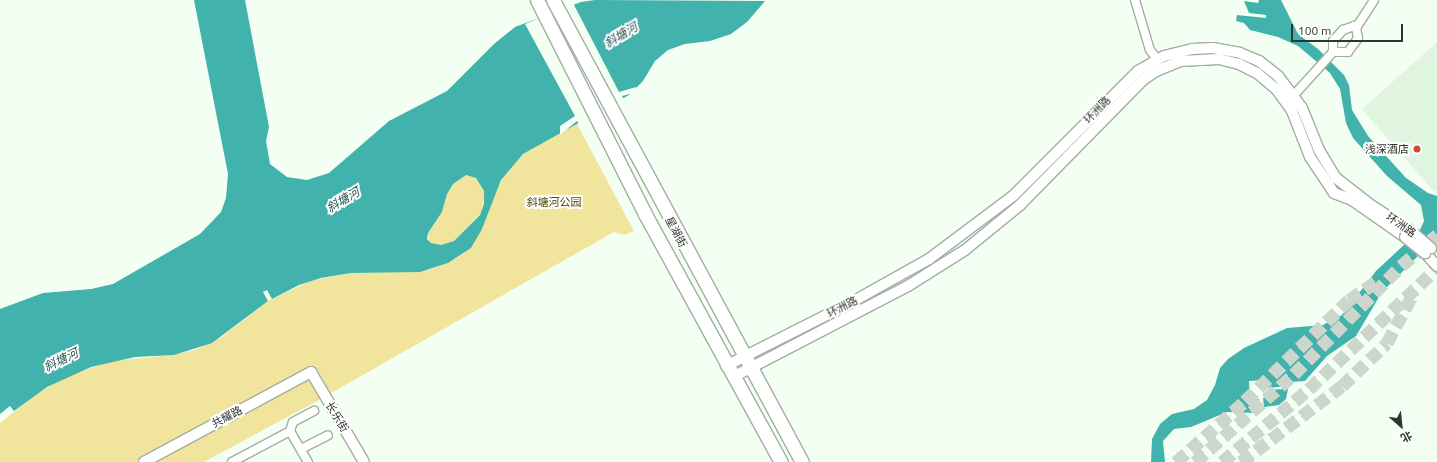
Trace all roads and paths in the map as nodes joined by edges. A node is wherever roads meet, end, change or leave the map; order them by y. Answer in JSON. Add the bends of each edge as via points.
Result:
{"nodes":[{"id":1,"x":537,"y":0,"type":"edge"},
{"id":2,"x":1136,"y":0,"type":"edge"},
{"id":3,"x":1374,"y":0,"type":"edge"},
{"id":4,"x":556,"y":5,"type":"edge"},
{"id":5,"x":1356,"y":28,"type":"junction"},
{"id":6,"x":1332,"y":54,"type":"junction"},
{"id":7,"x":1157,"y":59,"type":"junction"},
{"id":8,"x":1294,"y":94,"type":"junction"},
{"id":9,"x":1354,"y":197,"type":"junction"},
{"id":10,"x":1431,"y":252,"type":"edge"},
{"id":11,"x":1437,"y":266,"type":"edge"},
{"id":12,"x":746,"y":363,"type":"junction"},
{"id":13,"x":729,"y":371,"type":"junction"},
{"id":14,"x":311,"y":372,"type":"joint"},
{"id":15,"x":314,"y":411,"type":"dead end"},
{"id":16,"x":290,"y":431,"type":"junction"},
{"id":17,"x":328,"y":435,"type":"dead end"},
{"id":18,"x":301,"y":449,"type":"junction"},
{"id":19,"x":144,"y":462,"type":"edge"},
{"id":20,"x":232,"y":462,"type":"edge"},
{"id":21,"x":308,"y":462,"type":"edge"},
{"id":22,"x":364,"y":462,"type":"edge"},
{"id":23,"x":781,"y":462,"type":"edge"},
{"id":24,"x":802,"y":462,"type":"edge"}],
"edges":[{"from":1,"to":13,"type":"main road","name":"星湖街","via":[[645,214]]},
{"from":2,"to":7,"type":"street","via":[[1150,50]]},
{"from":3,"to":5,"type":"street"},
{"from":4,"to":12,"type":"main road","name":"星湖街"},
{"from":5,"to":6,"type":"street","via":[[1354,26],[1343,30],[1334,41]]},
{"from":5,"to":6,"type":"street","via":[[1358,38],[1348,52]]},
{"from":6,"to":8,"type":"street"},
{"from":7,"to":8,"type":"street","name":"环洲路","via":[[1192,49],[1213,48],[1240,53],[1259,61],[1278,76]]},
{"from":7,"to":12,"type":"street","name":"环洲路","via":[[1138,71],[1114,93],[1013,196],[955,241],[895,279]]},
{"from":8,"to":9,"type":"street","name":"环洲路","via":[[1319,150],[1336,178]]},
{"from":9,"to":10,"type":"street","name":"环洲路","bridge":true},
{"from":9,"to":12,"type":"street","name":"环洲路","via":[[1334,193],[1330,188],[1310,158],[1292,111],[1277,90],[1262,77],[1239,64],[1219,59],[1181,61],[1156,71],[1143,80],[1020,206],[965,250],[908,286]]},
{"from":10,"to":11,"type":"street","name":"环洲路"},
{"from":12,"to":13,"type":"street","name":"环洲路"},
{"from":12,"to":24,"type":"main road","name":"星湖街"},
{"from":13,"to":23,"type":"main road","name":"星湖街"},
{"from":14,"to":19,"type":"street","name":"共耀路"},
{"from":14,"to":22,"type":"street","name":"长乐街"},
{"from":15,"to":16,"type":"street","via":[[292,422]]},
{"from":16,"to":18,"type":"street"},
{"from":16,"to":20,"type":"street"},
{"from":17,"to":18,"type":"street"},
{"from":18,"to":21,"type":"street"}]}
